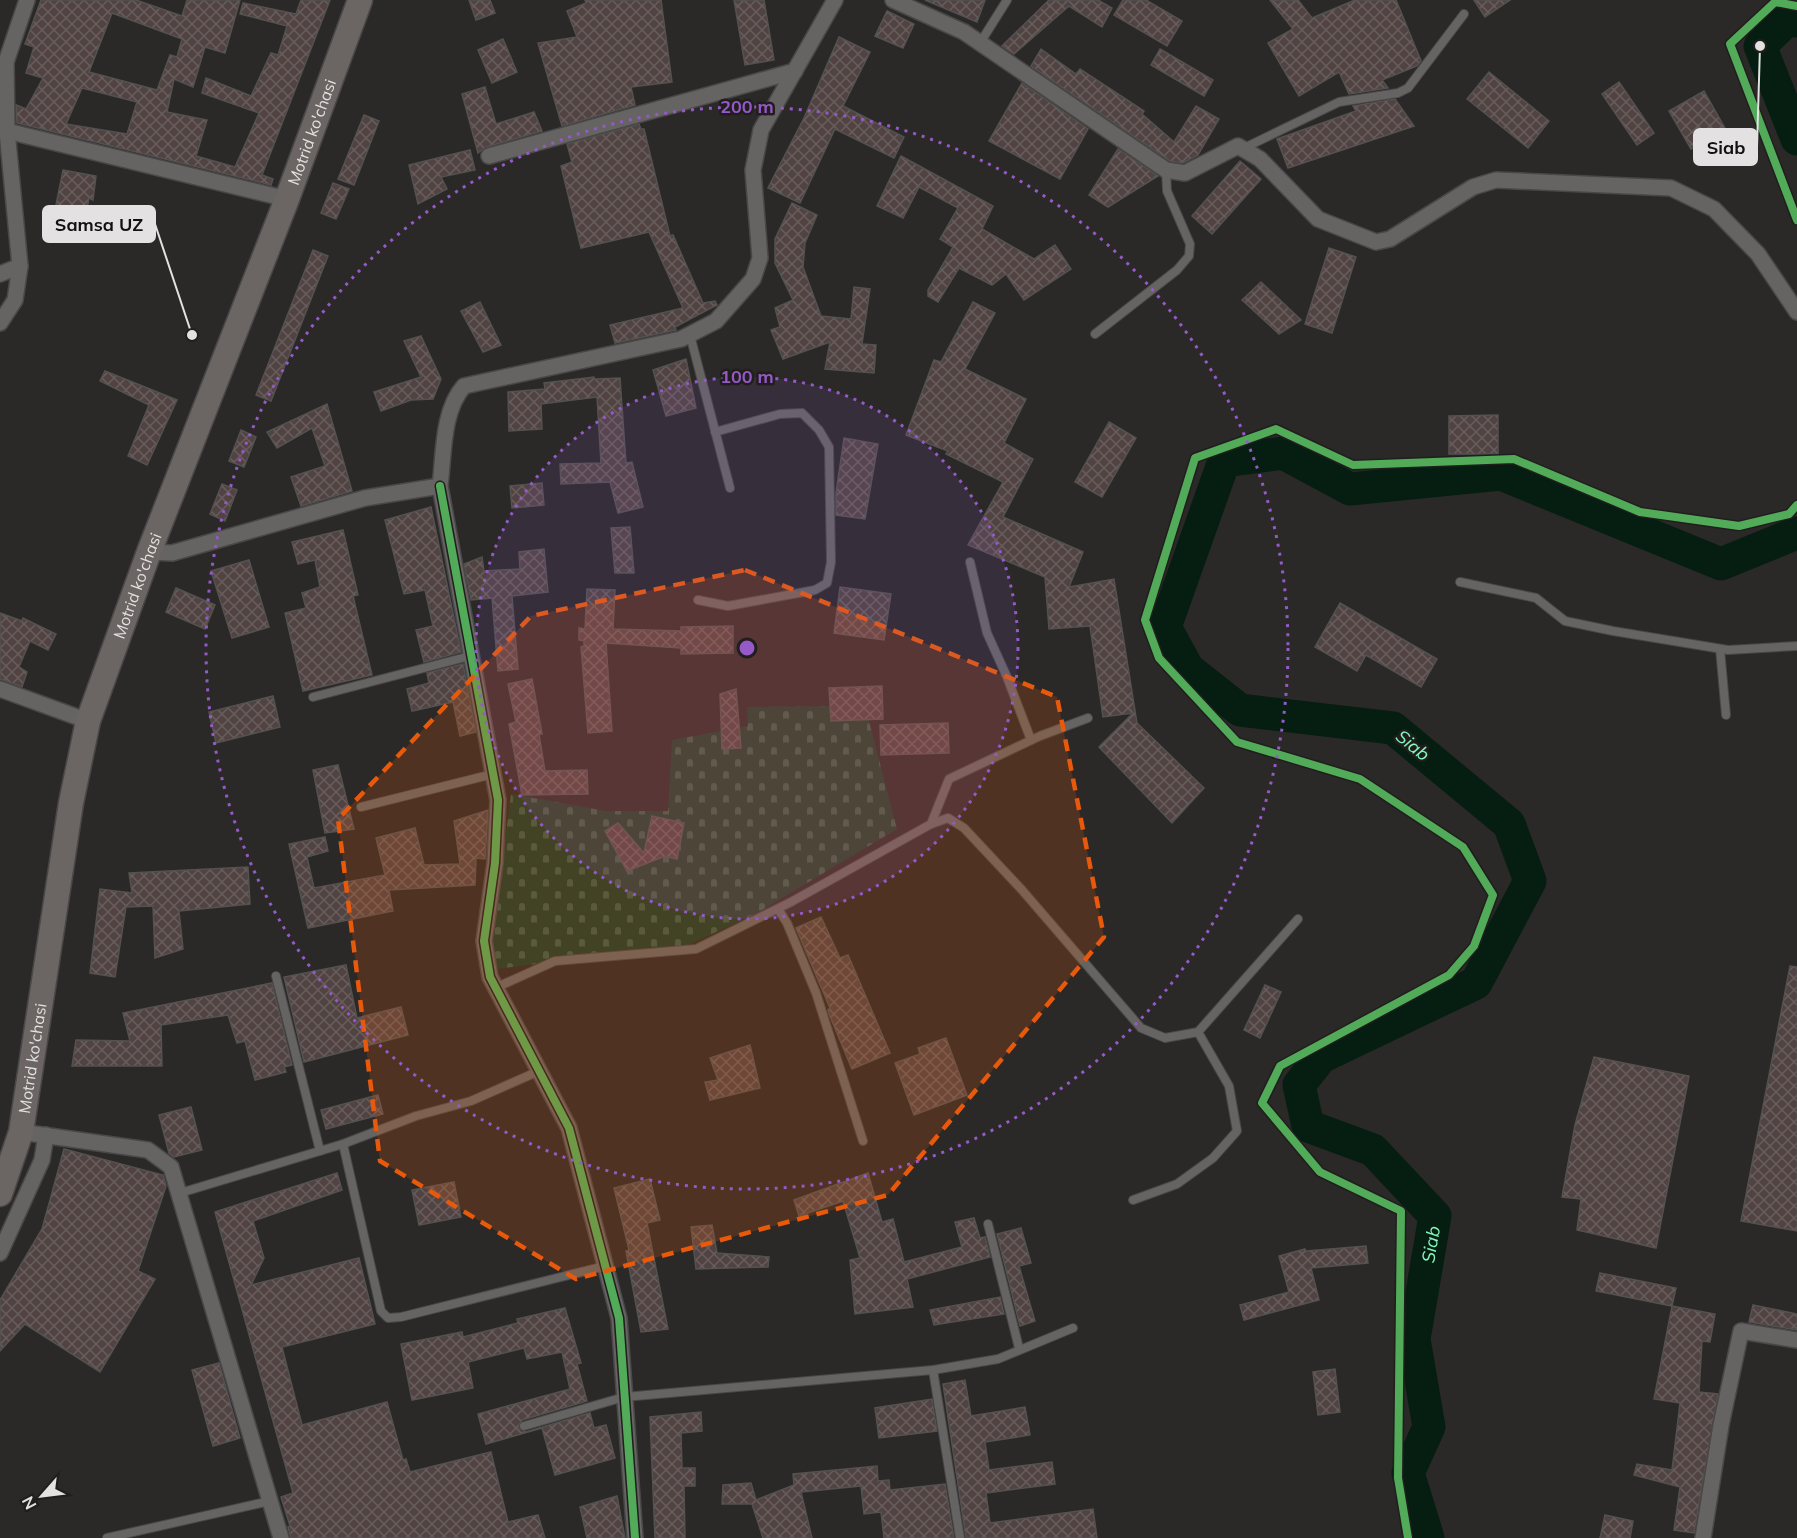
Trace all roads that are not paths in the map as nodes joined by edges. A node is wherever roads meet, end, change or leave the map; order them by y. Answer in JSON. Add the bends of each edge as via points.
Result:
{"nodes":[{"id":1,"x":27,"y":0,"type":"edge"},
{"id":2,"x":360,"y":0,"type":"edge"},
{"id":3,"x":835,"y":0,"type":"edge"},
{"id":4,"x":893,"y":0,"type":"edge"},
{"id":5,"x":1007,"y":0,"type":"edge"},
{"id":6,"x":1464,"y":14,"type":"dead end"},
{"id":7,"x":980,"y":43,"type":"junction"},
{"id":8,"x":3,"y":61,"type":"edge"},
{"id":9,"x":795,"y":71,"type":"junction"},
{"id":10,"x":7,"y":131,"type":"junction"},
{"id":11,"x":1244,"y":148,"type":"junction"},
{"id":12,"x":489,"y":156,"type":"dead end"},
{"id":13,"x":1166,"y":170,"type":"junction"},
{"id":14,"x":287,"y":199,"type":"junction"},
{"id":15,"x":20,"y":266,"type":"junction"},
{"id":16,"x":0,"y":274,"type":"edge"},
{"id":17,"x":1797,"y":312,"type":"edge"},
{"id":18,"x":0,"y":323,"type":"edge"},
{"id":19,"x":1095,"y":334,"type":"dead end"},
{"id":20,"x":690,"y":335,"type":"junction"},
{"id":21,"x":715,"y":432,"type":"junction"},
{"id":22,"x":440,"y":486,"type":"junction"},
{"id":23,"x":730,"y":488,"type":"dead end"},
{"id":24,"x":149,"y":552,"type":"junction"},
{"id":25,"x":969,"y":562,"type":"dead end"},
{"id":26,"x":1460,"y":582,"type":"dead end"},
{"id":27,"x":698,"y":600,"type":"dead end"},
{"id":28,"x":1797,"y":646,"type":"edge"},
{"id":29,"x":1720,"y":649,"type":"junction"},
{"id":30,"x":470,"y":656,"type":"junction"},
{"id":31,"x":0,"y":689,"type":"edge"},
{"id":32,"x":313,"y":698,"type":"dead end"},
{"id":33,"x":1726,"y":715,"type":"dead end"},
{"id":34,"x":1088,"y":718,"type":"dead end"},
{"id":35,"x":88,"y":721,"type":"junction"},
{"id":36,"x":1031,"y":740,"type":"junction"},
{"id":37,"x":493,"y":774,"type":"junction"},
{"id":38,"x":361,"y":807,"type":"dead end"},
{"id":39,"x":931,"y":824,"type":"junction"},
{"id":40,"x":778,"y":909,"type":"junction"},
{"id":41,"x":1298,"y":919,"type":"dead end"},
{"id":42,"x":276,"y":976,"type":"dead end"},
{"id":43,"x":495,"y":988,"type":"junction"},
{"id":44,"x":1198,"y":1032,"type":"junction"},
{"id":45,"x":539,"y":1071,"type":"junction"},
{"id":46,"x":21,"y":1132,"type":"junction"},
{"id":47,"x":46,"y":1135,"type":"junction"},
{"id":48,"x":863,"y":1141,"type":"dead end"},
{"id":49,"x":343,"y":1144,"type":"junction"},
{"id":50,"x":320,"y":1151,"type":"junction"},
{"id":51,"x":180,"y":1193,"type":"junction"},
{"id":52,"x":0,"y":1194,"type":"edge"},
{"id":53,"x":1133,"y":1200,"type":"dead end"},
{"id":54,"x":988,"y":1224,"type":"dead end"},
{"id":55,"x":0,"y":1252,"type":"edge"},
{"id":56,"x":605,"y":1266,"type":"junction"},
{"id":57,"x":1073,"y":1328,"type":"dead end"},
{"id":58,"x":1797,"y":1340,"type":"edge"},
{"id":59,"x":1019,"y":1348,"type":"junction"},
{"id":60,"x":933,"y":1370,"type":"junction"},
{"id":61,"x":624,"y":1397,"type":"junction"},
{"id":62,"x":525,"y":1426,"type":"dead end"},
{"id":63,"x":270,"y":1501,"type":"junction"},
{"id":64,"x":107,"y":1538,"type":"edge"},
{"id":65,"x":281,"y":1538,"type":"edge"},
{"id":66,"x":635,"y":1538,"type":"edge"},
{"id":67,"x":960,"y":1538,"type":"edge"},
{"id":68,"x":1703,"y":1538,"type":"edge"}],
"edges":[{"from":1,"to":8,"type":"street"},
{"from":2,"to":14,"type":"main road","name":"Motrid ko'chasi"},
{"from":3,"to":9,"type":"street"},
{"from":4,"to":7,"type":"street"},
{"from":5,"to":7,"type":"lane"},
{"from":6,"to":11,"type":"lane","via":[[1408,88],[1339,102]]},
{"from":7,"to":13,"type":"street"},
{"from":8,"to":10,"type":"street"},
{"from":9,"to":12,"type":"street"},
{"from":9,"to":20,"type":"street","via":[[761,130],[753,170],[760,258],[753,279],[716,321]]},
{"from":10,"to":14,"type":"street"},
{"from":10,"to":15,"type":"street"},
{"from":11,"to":13,"type":"street","via":[[1238,146],[1185,173]]},
{"from":11,"to":17,"type":"street","via":[[1260,159],[1318,219],[1376,242],[1390,239],[1473,188],[1496,180],[1671,188],[1714,209],[1758,254]]},
{"from":13,"to":19,"type":"lane","via":[[1167,190],[1190,244],[1189,256],[1177,270]]},
{"from":14,"to":24,"type":"main road","name":"Motrid ko'chasi"},
{"from":15,"to":16,"type":"street"},
{"from":15,"to":18,"type":"street","via":[[15,300]]},
{"from":20,"to":21,"type":"lane"},
{"from":20,"to":22,"type":"street","via":[[464,386],[454,397]]},
{"from":21,"to":23,"type":"lane"},
{"from":21,"to":27,"type":"lane","via":[[780,414],[802,413],[819,430],[829,447],[831,562],[827,583],[815,590],[728,606]]},
{"from":22,"to":24,"type":"street","via":[[365,498],[172,553]]},
{"from":22,"to":30,"type":"street"},
{"from":24,"to":35,"type":"main road","name":"Motrid ko'chasi"},
{"from":25,"to":36,"type":"lane","via":[[987,633]]},
{"from":26,"to":29,"type":"lane","via":[[1536,598],[1565,621]]},
{"from":28,"to":29,"type":"lane"},
{"from":29,"to":33,"type":"lane"},
{"from":30,"to":32,"type":"lane"},
{"from":30,"to":37,"type":"street"},
{"from":31,"to":35,"type":"street"},
{"from":34,"to":36,"type":"lane"},
{"from":35,"to":46,"type":"main road","name":"Motrid ko'chasi","via":[[71,803]]},
{"from":36,"to":39,"type":"lane","via":[[948,779]]},
{"from":37,"to":38,"type":"lane"},
{"from":37,"to":43,"type":"street","via":[[498,800],[495,863],[484,940],[489,977]]},
{"from":39,"to":40,"type":"lane"},
{"from":39,"to":44,"type":"lane","via":[[948,818],[964,828],[1141,1028],[1165,1038]]},
{"from":40,"to":43,"type":"lane","via":[[696,949],[555,961]]},
{"from":40,"to":48,"type":"lane","via":[[816,993]]},
{"from":41,"to":44,"type":"lane"},
{"from":42,"to":50,"type":"lane"},
{"from":43,"to":45,"type":"street"},
{"from":44,"to":53,"type":"lane","via":[[1229,1086],[1238,1131],[1213,1158],[1177,1184]]},
{"from":45,"to":49,"type":"lane","via":[[471,1101],[416,1116]]},
{"from":45,"to":56,"type":"street","via":[[568,1128]]},
{"from":46,"to":47,"type":"street"},
{"from":46,"to":52,"type":"main road","name":"Motrid ko'chasi"},
{"from":47,"to":51,"type":"street","via":[[148,1150],[171,1167]]},
{"from":47,"to":55,"type":"street","via":[[38,1170]]},
{"from":49,"to":50,"type":"lane"},
{"from":49,"to":56,"type":"lane","via":[[381,1311],[388,1318]]},
{"from":50,"to":51,"type":"lane"},
{"from":51,"to":63,"type":"street"},
{"from":54,"to":59,"type":"lane"},
{"from":56,"to":61,"type":"street","via":[[619,1318]]},
{"from":57,"to":59,"type":"lane"},
{"from":58,"to":68,"type":"street","via":[[1741,1331]]},
{"from":59,"to":60,"type":"lane","via":[[998,1359]]},
{"from":60,"to":61,"type":"lane"},
{"from":60,"to":67,"type":"lane"},
{"from":61,"to":62,"type":"lane"},
{"from":61,"to":66,"type":"street"},
{"from":63,"to":64,"type":"lane"},
{"from":63,"to":65,"type":"street"}]}
